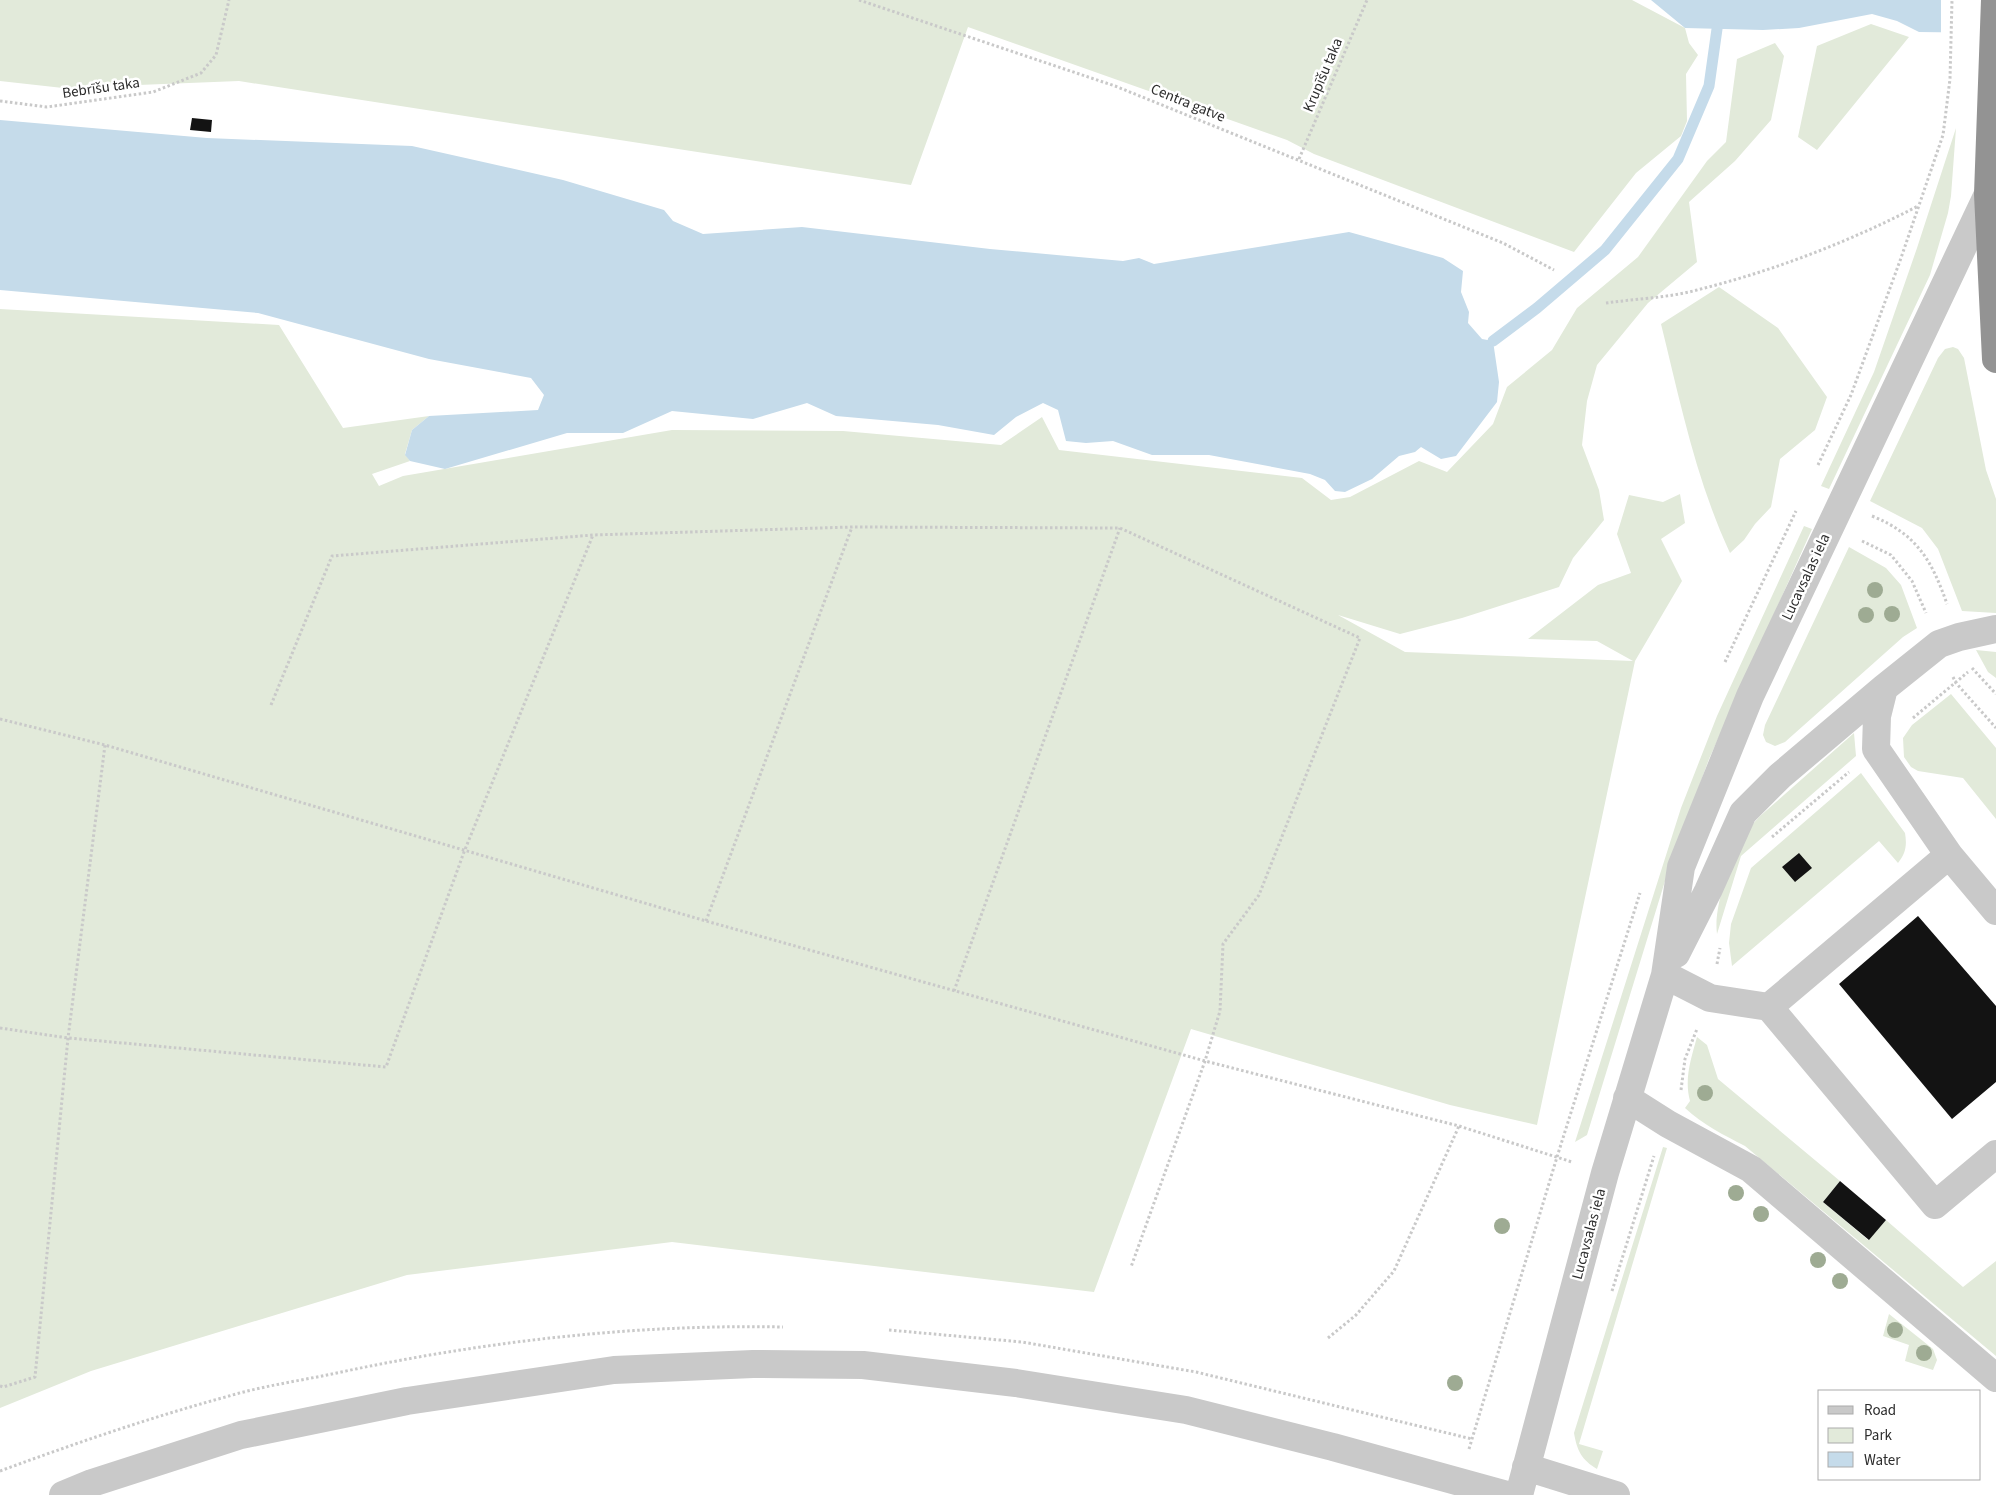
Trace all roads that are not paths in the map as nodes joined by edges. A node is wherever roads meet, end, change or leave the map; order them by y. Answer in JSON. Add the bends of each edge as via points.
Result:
{"nodes":[{"id":1,"x":1996,"y":0,"type":"edge"},
{"id":2,"x":1988,"y":194,"type":"junction"},
{"id":3,"x":1996,"y":358,"type":"edge"},
{"id":4,"x":1996,"y":629,"type":"edge"},
{"id":5,"x":1884,"y":688,"type":"junction"},
{"id":6,"x":1949,"y":855,"type":"junction"},
{"id":7,"x":1996,"y":911,"type":"edge"},
{"id":8,"x":1665,"y":975,"type":"junction"},
{"id":9,"x":1769,"y":1007,"type":"junction"},
{"id":10,"x":1627,"y":1098,"type":"junction"},
{"id":11,"x":1996,"y":1154,"type":"edge"},
{"id":12,"x":1996,"y":1378,"type":"edge"},
{"id":13,"x":1526,"y":1467,"type":"junction"},
{"id":14,"x":1607,"y":1494,"type":"edge"},
{"id":15,"x":63,"y":1495,"type":"edge"},
{"id":16,"x":1507,"y":1495,"type":"edge"},
{"id":17,"x":1519,"y":1495,"type":"edge"}],
"edges":[{"from":1,"to":2,"type":"highway"},
{"from":2,"to":3,"type":"highway"},
{"from":2,"to":8,"type":"street","name":"Lucavsalas iela","via":[[1750,696],[1681,868]]},
{"from":4,"to":5,"type":"street","name":"Lucavsalas iela","via":[[1939,644]]},
{"from":5,"to":6,"type":"street","via":[[1877,716],[1876,749]]},
{"from":5,"to":8,"type":"street","name":"Lucavsalas iela","via":[[1780,776],[1743,813],[1708,892]]},
{"from":6,"to":7,"type":"street"},
{"from":6,"to":9,"type":"street"},
{"from":8,"to":9,"type":"street","via":[[1710,998]]},
{"from":8,"to":10,"type":"street","name":"Lucavsalas iela"},
{"from":9,"to":11,"type":"street","via":[[1936,1205]]},
{"from":10,"to":12,"type":"street","via":[[1751,1169]]},
{"from":10,"to":13,"type":"street","name":"Lucavsalas iela"},
{"from":13,"to":14,"type":"street"},
{"from":13,"to":17,"type":"street","name":"Lucavsalas iela"},
{"from":15,"to":16,"type":"street","via":[[242,1435],[407,1401],[614,1370],[753,1364],[863,1366],[1016,1383],[1186,1410]]}]}
